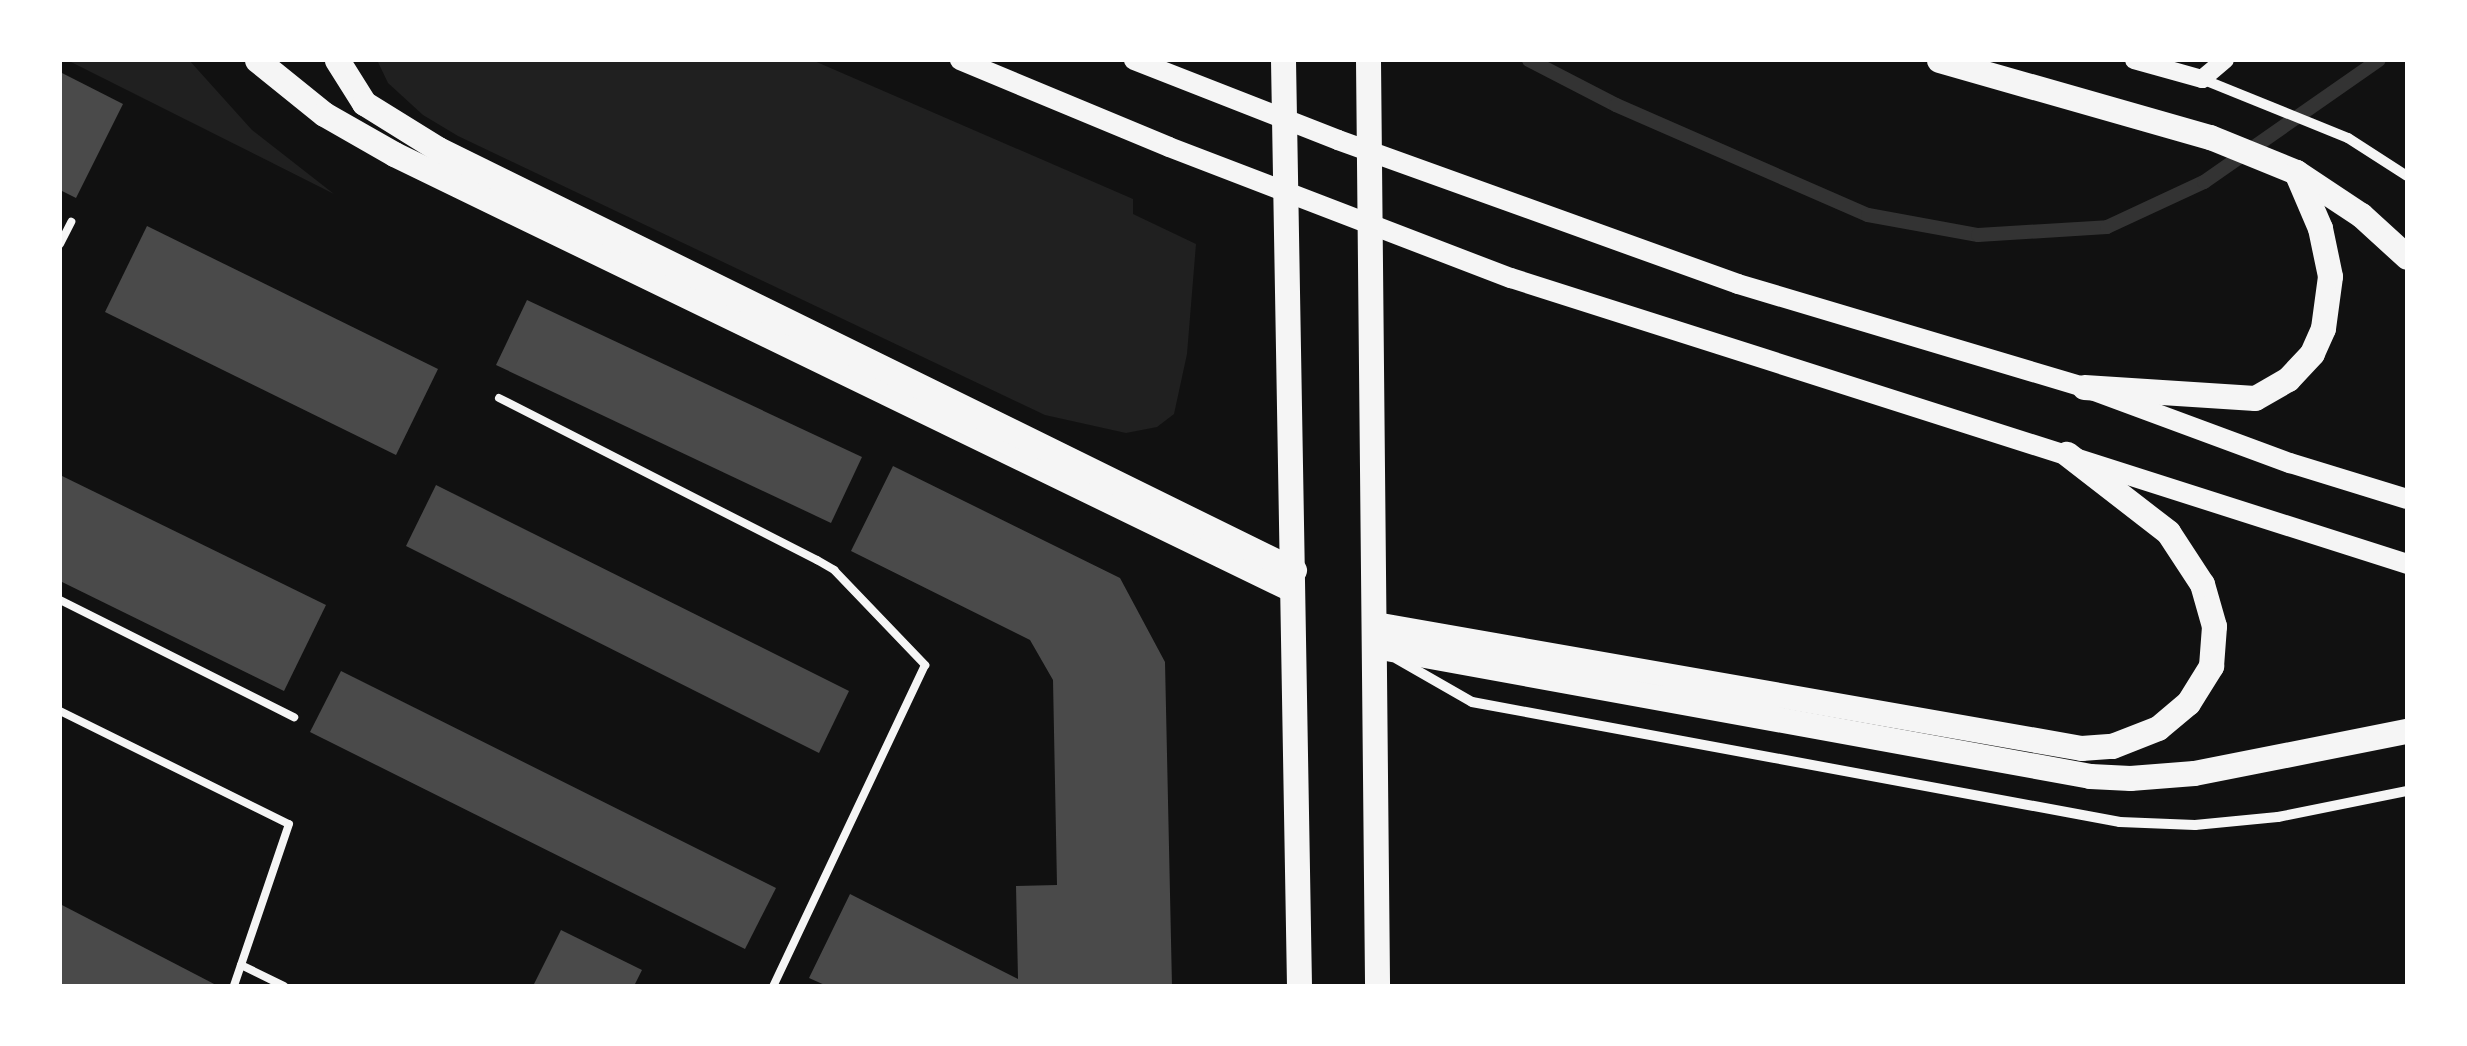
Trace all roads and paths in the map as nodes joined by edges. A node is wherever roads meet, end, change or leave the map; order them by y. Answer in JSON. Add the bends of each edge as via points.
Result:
{"nodes":[{"id":1,"x":256,"y":60,"type":"edge"},
{"id":2,"x":337,"y":60,"type":"edge"},
{"id":3,"x":960,"y":60,"type":"edge"},
{"id":4,"x":1134,"y":60,"type":"edge"},
{"id":5,"x":1283,"y":60,"type":"edge"},
{"id":6,"x":1368,"y":60,"type":"edge"},
{"id":7,"x":1939,"y":60,"type":"edge"},
{"id":8,"x":2134,"y":60,"type":"edge"},
{"id":9,"x":2225,"y":60,"type":"edge"},
{"id":10,"x":2202,"y":79,"type":"junction"},
{"id":11,"x":2296,"y":172,"type":"junction"},
{"id":12,"x":2407,"y":176,"type":"edge"},
{"id":13,"x":71,"y":222,"type":"dead end"},
{"id":14,"x":60,"y":244,"type":"edge"},
{"id":15,"x":2407,"y":257,"type":"edge"},
{"id":16,"x":2084,"y":387,"type":"junction"},
{"id":17,"x":499,"y":398,"type":"dead end"},
{"id":18,"x":2067,"y":454,"type":"junction"},
{"id":19,"x":2407,"y":498,"type":"edge"},
{"id":20,"x":2407,"y":564,"type":"edge"},
{"id":21,"x":1293,"y":579,"type":"junction"},
{"id":22,"x":60,"y":600,"type":"edge"},
{"id":23,"x":1375,"y":635,"type":"junction"},
{"id":24,"x":60,"y":711,"type":"edge"},
{"id":25,"x":294,"y":717,"type":"dead end"},
{"id":26,"x":2407,"y":731,"type":"edge"},
{"id":27,"x":2407,"y":791,"type":"edge"},
{"id":28,"x":241,"y":965,"type":"junction"},
{"id":29,"x":774,"y":983,"type":"edge"},
{"id":30,"x":234,"y":986,"type":"edge"},
{"id":31,"x":284,"y":986,"type":"edge"},
{"id":32,"x":788,"y":986,"type":"edge"},
{"id":33,"x":1299,"y":986,"type":"edge"},
{"id":34,"x":1376,"y":986,"type":"edge"}],
"edges":[{"from":1,"to":21,"type":"main road","via":[[324,114],[394,154]]},
{"from":2,"to":21,"type":"main road","via":[[364,103],[438,149]]},
{"from":3,"to":18,"type":"main road","via":[[1493,271]]},
{"from":4,"to":16,"type":"main road","via":[[1738,284]]},
{"from":5,"to":21,"type":"main road"},
{"from":6,"to":23,"type":"main road"},
{"from":7,"to":11,"type":"main road","via":[[2210,137]]},
{"from":8,"to":10,"type":"street"},
{"from":9,"to":10,"type":"street"},
{"from":10,"to":12,"type":"street","via":[[2348,138]]},
{"from":11,"to":15,"type":"main road","via":[[2361,214]]},
{"from":11,"to":16,"type":"main road","via":[[2320,228],[2330,276],[2323,328],[2288,378],[2255,398]]},
{"from":13,"to":14,"type":"lane"},
{"from":16,"to":19,"type":"main road"},
{"from":17,"to":29,"type":"lane","via":[[834,570],[925,665]]},
{"from":18,"to":20,"type":"main road"},
{"from":18,"to":23,"type":"main road","via":[[2168,532],[2202,584],[2215,647],[2188,703],[2126,743],[2081,748]]},
{"from":21,"to":33,"type":"main road"},
{"from":22,"to":25,"type":"lane"},
{"from":23,"to":26,"type":"main road","via":[[2090,776],[2194,773]]},
{"from":23,"to":27,"type":"street","via":[[1472,702],[2120,822],[2195,826]]},
{"from":23,"to":34,"type":"main road"},
{"from":24,"to":28,"type":"lane","via":[[289,824]]},
{"from":28,"to":30,"type":"lane"},
{"from":28,"to":31,"type":"lane"},
{"from":29,"to":32,"type":"lane"}]}
